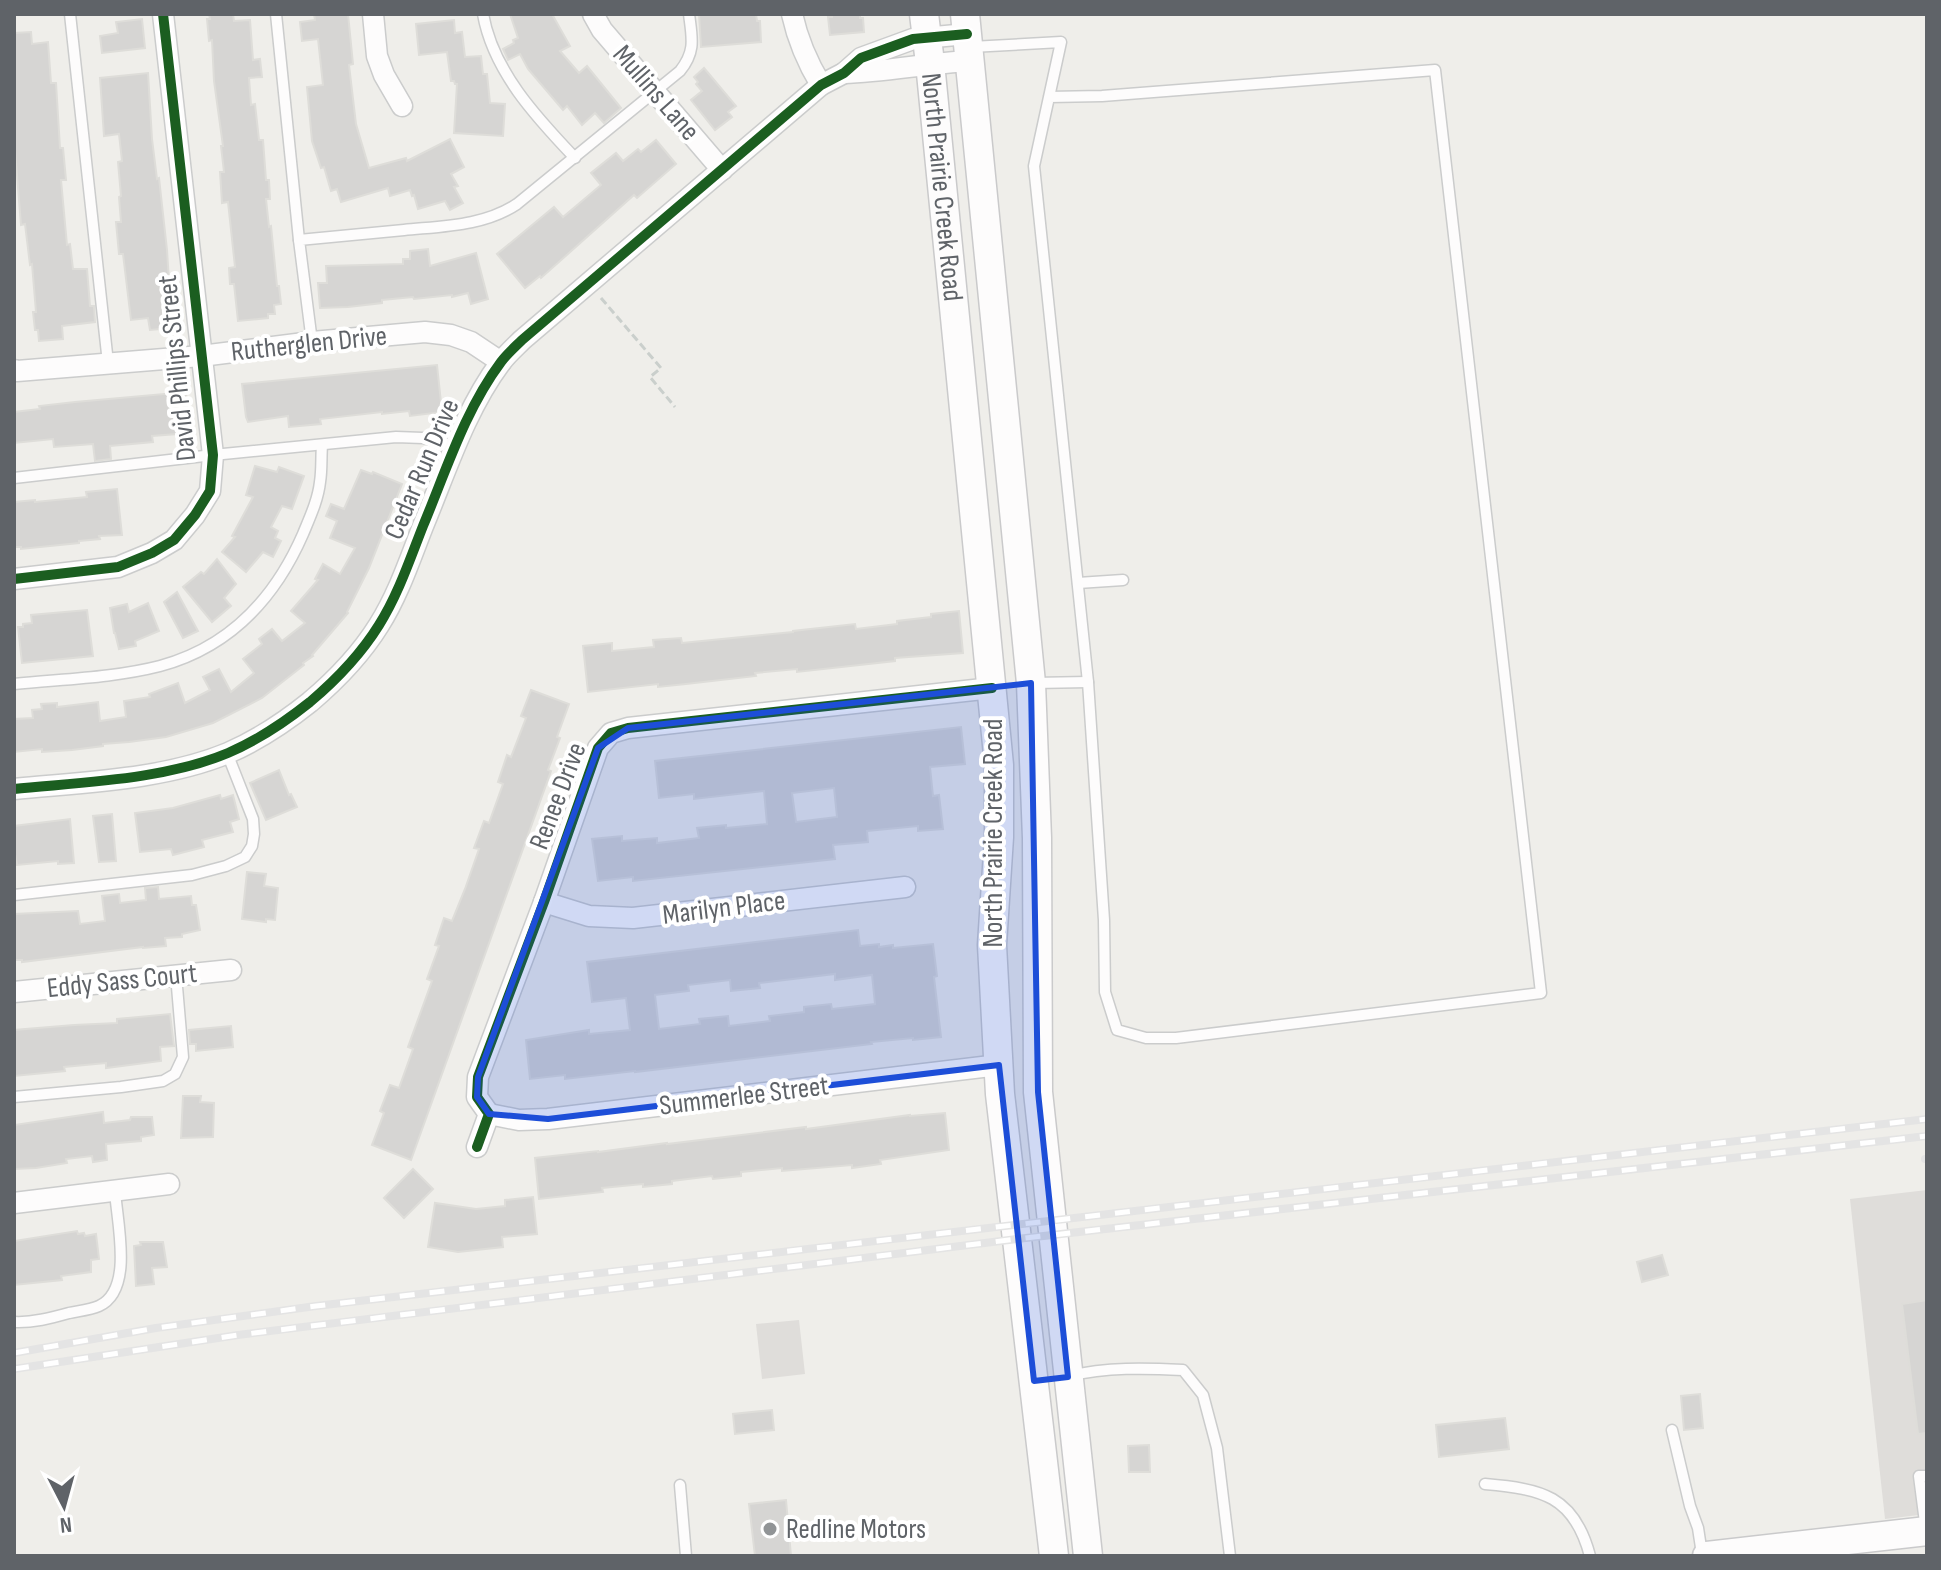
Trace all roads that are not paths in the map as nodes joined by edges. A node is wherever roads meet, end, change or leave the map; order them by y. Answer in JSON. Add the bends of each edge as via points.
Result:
{"nodes":[{"id":1,"x":70,"y":14,"type":"edge"},
{"id":2,"x":163,"y":14,"type":"edge"},
{"id":3,"x":276,"y":14,"type":"edge"},
{"id":4,"x":373,"y":14,"type":"edge"},
{"id":5,"x":483,"y":14,"type":"edge"},
{"id":6,"x":593,"y":14,"type":"edge"},
{"id":7,"x":689,"y":14,"type":"edge"},
{"id":8,"x":792,"y":14,"type":"edge"},
{"id":9,"x":927,"y":38,"type":"edge"},
{"id":10,"x":968,"y":39,"type":"edge"},
{"id":11,"x":821,"y":85,"type":"junction"},
{"id":12,"x":655,"y":92,"type":"junction"},
{"id":13,"x":1049,"y":97,"type":"junction"},
{"id":14,"x":402,"y":106,"type":"dead end"},
{"id":15,"x":575,"y":158,"type":"junction"},
{"id":16,"x":722,"y":170,"type":"junction"},
{"id":17,"x":299,"y":240,"type":"junction"},
{"id":18,"x":312,"y":342,"type":"junction"},
{"id":19,"x":999,"y":347,"type":"junction"},
{"id":20,"x":959,"y":350,"type":"junction"},
{"id":21,"x":201,"y":356,"type":"junction"},
{"id":22,"x":501,"y":362,"type":"junction"},
{"id":23,"x":108,"y":363,"type":"junction"},
{"id":24,"x":14,"y":370,"type":"edge"},
{"id":25,"x":322,"y":445,"type":"junction"},
{"id":26,"x":456,"y":446,"type":"junction"},
{"id":27,"x":213,"y":455,"type":"junction"},
{"id":28,"x":14,"y":478,"type":"edge"},
{"id":29,"x":14,"y":579,"type":"edge"},
{"id":30,"x":1123,"y":580,"type":"dead end"},
{"id":31,"x":1078,"y":583,"type":"junction"},
{"id":32,"x":1088,"y":682,"type":"junction"},
{"id":33,"x":1031,"y":683,"type":"junction"},
{"id":34,"x":14,"y":684,"type":"edge"},
{"id":35,"x":992,"y":688,"type":"junction"},
{"id":36,"x":227,"y":753,"type":"junction"},
{"id":37,"x":14,"y":789,"type":"edge"},
{"id":38,"x":905,"y":887,"type":"dead end"},
{"id":39,"x":14,"y":895,"type":"edge"},
{"id":40,"x":544,"y":902,"type":"junction"},
{"id":41,"x":231,"y":970,"type":"dead end"},
{"id":42,"x":176,"y":975,"type":"junction"},
{"id":43,"x":14,"y":992,"type":"edge"},
{"id":44,"x":999,"y":1065,"type":"junction"},
{"id":45,"x":14,"y":1097,"type":"edge"},
{"id":46,"x":489,"y":1114,"type":"junction"},
{"id":47,"x":477,"y":1147,"type":"dead end"},
{"id":48,"x":169,"y":1184,"type":"dead end"},
{"id":49,"x":115,"y":1191,"type":"junction"},
{"id":50,"x":14,"y":1203,"type":"edge"},
{"id":51,"x":14,"y":1322,"type":"edge"},
{"id":52,"x":1068,"y":1377,"type":"junction"},
{"id":53,"x":1034,"y":1381,"type":"junction"},
{"id":54,"x":1672,"y":1430,"type":"dead end"},
{"id":55,"x":1927,"y":1476,"type":"edge"},
{"id":56,"x":1485,"y":1484,"type":"dead end"},
{"id":57,"x":680,"y":1485,"type":"dead end"},
{"id":58,"x":1927,"y":1532,"type":"edge"},
{"id":59,"x":686,"y":1556,"type":"edge"},
{"id":60,"x":1054,"y":1556,"type":"edge"},
{"id":61,"x":1088,"y":1556,"type":"edge"},
{"id":62,"x":1230,"y":1556,"type":"edge"},
{"id":63,"x":1590,"y":1556,"type":"edge"},
{"id":64,"x":1705,"y":1556,"type":"edge"}],
"edges":[{"from":1,"to":23,"type":"lane"},
{"from":2,"to":21,"type":"street","name":"David Phillips Street"},
{"from":3,"to":17,"type":"lane"},
{"from":4,"to":14,"type":"street","via":[[377,56]]},
{"from":5,"to":15,"type":"lane","via":[[499,59],[523,100]]},
{"from":6,"to":12,"type":"street","name":"Mullins Lane"},
{"from":7,"to":12,"type":"lane","via":[[688,61]]},
{"from":8,"to":11,"type":"street","via":[[797,38]]},
{"from":9,"to":10,"type":"street","name":"Cedar Run Drive"},
{"from":9,"to":11,"type":"street","name":"Cedar Run Drive","via":[[861,58]]},
{"from":9,"to":20,"type":"main road","name":"North Prairie Creek Road"},
{"from":10,"to":13,"type":"lane","via":[[1061,42]]},
{"from":10,"to":19,"type":"main road","name":"North Prairie Creek Road"},
{"from":11,"to":16,"type":"street","name":"Cedar Run Drive"},
{"from":12,"to":15,"type":"lane"},
{"from":12,"to":16,"type":"street","name":"Mullins Lane"},
{"from":13,"to":31,"type":"lane","via":[[1034,166]]},
{"from":13,"to":32,"type":"lane","via":[[1435,70],[1541,993],[1176,1038],[1146,1038],[1117,1030],[1105,992]]},
{"from":15,"to":17,"type":"lane","via":[[517,204],[483,221]]},
{"from":16,"to":22,"type":"street","name":"Cedar Run Drive"},
{"from":17,"to":18,"type":"lane"},
{"from":18,"to":21,"type":"street","name":"Rutherglen Drive"},
{"from":18,"to":22,"type":"street","name":"Rutherglen Drive","via":[[425,332],[471,342]]},
{"from":19,"to":20,"type":"main road"},
{"from":19,"to":33,"type":"main road","name":"North Prairie Creek Road"},
{"from":20,"to":35,"type":"main road","name":"North Prairie Creek Road"},
{"from":21,"to":23,"type":"street","name":"Rutherglen Drive"},
{"from":21,"to":27,"type":"street","name":"David Phillips Street"},
{"from":22,"to":26,"type":"street","name":"Cedar Run Drive"},
{"from":23,"to":24,"type":"street","name":"Rutherglen Drive"},
{"from":25,"to":26,"type":"lane","via":[[396,437]]},
{"from":25,"to":27,"type":"lane"},
{"from":25,"to":34,"type":"lane","via":[[320,483],[295,552],[276,585],[224,636],[160,666]]},
{"from":26,"to":36,"type":"street","name":"Cedar Run Drive","via":[[396,591],[364,646],[296,713]]},
{"from":27,"to":28,"type":"lane"},
{"from":27,"to":29,"type":"street","name":"David Phillips Street","via":[[210,491],[174,540],[118,567]]},
{"from":30,"to":31,"type":"lane"},
{"from":31,"to":32,"type":"lane"},
{"from":32,"to":33,"type":"lane"},
{"from":33,"to":35,"type":"main road"},
{"from":33,"to":52,"type":"main road","name":"North Prairie Creek Road","via":[[1038,1092]]},
{"from":35,"to":40,"type":"street","name":"Renee Drive","via":[[611,733],[598,748]]},
{"from":35,"to":44,"type":"main road","name":"North Prairie Creek Road","via":[[999,765],[992,945]]},
{"from":36,"to":37,"type":"street","name":"Cedar Run Drive","via":[[134,777]]},
{"from":36,"to":39,"type":"lane","via":[[253,819],[252,846],[245,857],[192,875]]},
{"from":38,"to":40,"type":"street","name":"Marilyn Place","via":[[633,918],[589,916]]},
{"from":40,"to":46,"type":"street","name":"Renee Drive","via":[[478,1077],[477,1097]]},
{"from":41,"to":42,"type":"street","name":"Eddy Sass Court"},
{"from":42,"to":43,"type":"street","name":"Eddy Sass Court"},
{"from":42,"to":45,"type":"lane","via":[[183,1057],[175,1074],[121,1087]]},
{"from":44,"to":46,"type":"street","name":"Summerlee Street","via":[[548,1119]]},
{"from":44,"to":53,"type":"main road","name":"North Prairie Creek Road"},
{"from":46,"to":47,"type":"street"},
{"from":48,"to":49,"type":"street"},
{"from":49,"to":50,"type":"street"},
{"from":49,"to":51,"type":"lane","via":[[121,1261],[113,1296],[99,1306]]},
{"from":52,"to":53,"type":"main road"},
{"from":52,"to":61,"type":"main road","name":"North Prairie Creek Road"},
{"from":52,"to":62,"type":"lane","via":[[1093,1371],[1183,1370],[1203,1395],[1217,1448]]},
{"from":53,"to":60,"type":"main road","name":"North Prairie Creek Road"},
{"from":54,"to":64,"type":"lane"},
{"from":55,"to":58,"type":"lane","via":[[1919,1476]]},
{"from":56,"to":63,"type":"lane","via":[[1522,1487],[1556,1499],[1576,1521]]},
{"from":57,"to":59,"type":"lane"},
{"from":58,"to":64,"type":"main road"}]}
